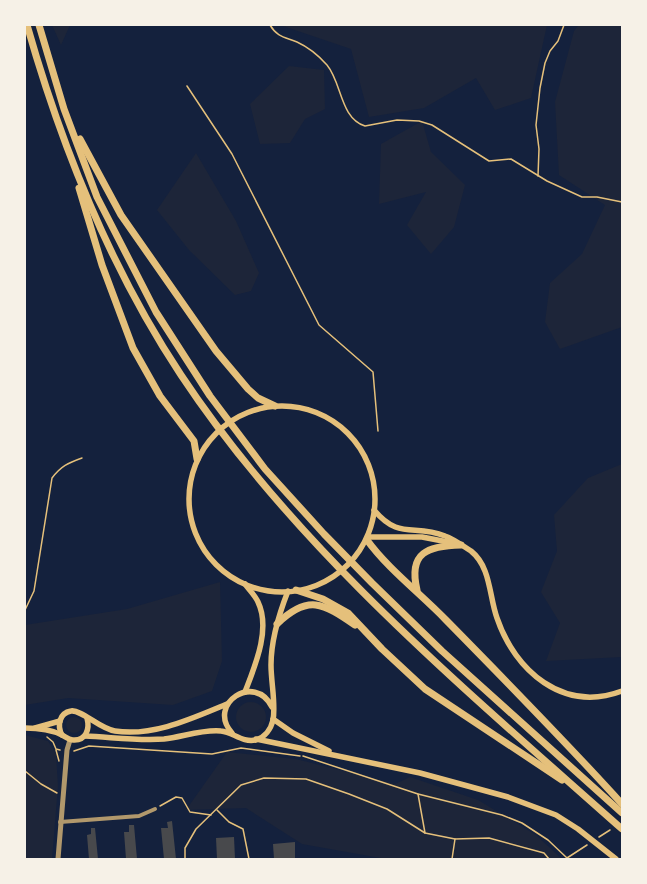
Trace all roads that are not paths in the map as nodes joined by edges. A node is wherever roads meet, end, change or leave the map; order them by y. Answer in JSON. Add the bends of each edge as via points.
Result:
{"nodes":[{"id":1,"x":27,"y":25,"type":"edge"},
{"id":2,"x":38,"y":25,"type":"edge"},
{"id":3,"x":64,"y":109,"type":"junction"},
{"id":4,"x":70,"y":159,"type":"junction"},
{"id":5,"x":275,"y":406,"type":"junction"},
{"id":6,"x":197,"y":459,"type":"junction"},
{"id":7,"x":374,"y":510,"type":"junction"},
{"id":8,"x":369,"y":538,"type":"junction"},
{"id":9,"x":461,"y":545,"type":"junction"},
{"id":10,"x":245,"y":584,"type":"junction"},
{"id":11,"x":296,"y":590,"type":"junction"},
{"id":12,"x":288,"y":591,"type":"junction"},
{"id":13,"x":417,"y":591,"type":"junction"},
{"id":14,"x":277,"y":624,"type":"junction"},
{"id":15,"x":362,"y":629,"type":"junction"},
{"id":16,"x":622,"y":691,"type":"edge"},
{"id":17,"x":245,"y":692,"type":"junction"},
{"id":18,"x":227,"y":704,"type":"junction"},
{"id":19,"x":273,"y":710,"type":"junction"},
{"id":20,"x":87,"y":718,"type":"junction"},
{"id":21,"x":274,"y":719,"type":"junction"},
{"id":22,"x":60,"y":721,"type":"junction"},
{"id":23,"x":25,"y":728,"type":"edge"},
{"id":24,"x":35,"y":728,"type":"junction"},
{"id":25,"x":62,"y":735,"type":"junction"},
{"id":26,"x":234,"y":735,"type":"junction"},
{"id":27,"x":85,"y":736,"type":"junction"},
{"id":28,"x":70,"y":740,"type":"junction"},
{"id":29,"x":256,"y":740,"type":"junction"},
{"id":30,"x":339,"y":755,"type":"junction"},
{"id":31,"x":579,"y":791,"type":"junction"},
{"id":32,"x":622,"y":804,"type":"edge"},
{"id":33,"x":155,"y":809,"type":"road end"},
{"id":34,"x":622,"y":813,"type":"edge"},
{"id":35,"x":60,"y":822,"type":"junction"},
{"id":36,"x":622,"y":829,"type":"edge"},
{"id":37,"x":58,"y":859,"type":"edge"},
{"id":38,"x":616,"y":859,"type":"edge"}],
"edges":[{"from":1,"to":4,"type":"highway","via":[[53,113]]},
{"from":2,"to":3,"type":"highway"},
{"from":3,"to":5,"type":"highway","via":[[113,201],[165,279],[239,380],[258,398]]},
{"from":3,"to":34,"type":"highway","via":[[98,197],[156,312],[210,396],[265,468],[324,534],[442,651]]},
{"from":4,"to":6,"type":"highway","via":[[102,265],[133,348],[160,396],[194,441]]},
{"from":4,"to":31,"type":"highway","via":[[129,287],[182,375],[224,435],[302,528],[348,576],[434,659]]},
{"from":5,"to":6,"type":"main road","via":[[245,413],[224,426],[207,443]]},
{"from":5,"to":7,"type":"main road","via":[[292,406],[325,416],[350,436],[360,448],[371,474]]},
{"from":6,"to":10,"type":"main road","via":[[189,493],[192,524],[198,538],[216,564]]},
{"from":7,"to":8,"type":"main road"},
{"from":7,"to":9,"type":"main road","via":[[390,525],[444,536]]},
{"from":8,"to":9,"type":"main road","via":[[422,537]]},
{"from":8,"to":11,"type":"main road","via":[[350,562],[326,580]]},
{"from":8,"to":13,"type":"highway","via":[[381,558]]},
{"from":9,"to":13,"type":"highway","via":[[437,546],[427,550],[415,568]]},
{"from":9,"to":16,"type":"main road","via":[[481,562],[488,578],[501,629],[515,654],[533,675],[555,690],[586,698],[602,697]]},
{"from":10,"to":12,"type":"main road","via":[[266,590]]},
{"from":10,"to":17,"type":"main road","via":[[258,601],[262,625],[261,640]]},
{"from":11,"to":12,"type":"main road"},
{"from":11,"to":15,"type":"highway","via":[[337,605]]},
{"from":12,"to":14,"type":"main road"},
{"from":13,"to":32,"type":"highway","via":[[494,668]]},
{"from":14,"to":15,"type":"highway","via":[[299,607],[314,604],[334,611]]},
{"from":14,"to":19,"type":"main road","via":[[270,664]]},
{"from":15,"to":31,"type":"highway","via":[[425,689]]},
{"from":17,"to":18,"type":"main road","via":[[238,694]]},
{"from":17,"to":19,"type":"main road","via":[[262,695]]},
{"from":18,"to":20,"type":"main road","via":[[187,721],[148,730],[115,731]]},
{"from":18,"to":26,"type":"main road","via":[[225,721]]},
{"from":19,"to":21,"type":"main road"},
{"from":20,"to":22,"type":"main road","via":[[78,711],[72,711],[62,716]]},
{"from":20,"to":27,"type":"main road","via":[[89,724]]},
{"from":21,"to":29,"type":"main road","via":[[268,732]]},
{"from":21,"to":30,"type":"main road","via":[[303,739]]},
{"from":22,"to":24,"type":"main road"},
{"from":22,"to":25,"type":"main road"},
{"from":23,"to":24,"type":"main road"},
{"from":24,"to":25,"type":"main road"},
{"from":25,"to":28,"type":"main road"},
{"from":26,"to":27,"type":"main road","via":[[213,730],[164,739],[130,740]]},
{"from":26,"to":29,"type":"main road","via":[[240,739]]},
{"from":27,"to":28,"type":"main road"},
{"from":28,"to":35,"type":"street"},
{"from":29,"to":30,"type":"main road"},
{"from":30,"to":38,"type":"main road","via":[[468,785],[533,806],[578,829]]},
{"from":31,"to":36,"type":"highway"},
{"from":33,"to":35,"type":"street","via":[[139,816]]},
{"from":35,"to":37,"type":"street"}]}
